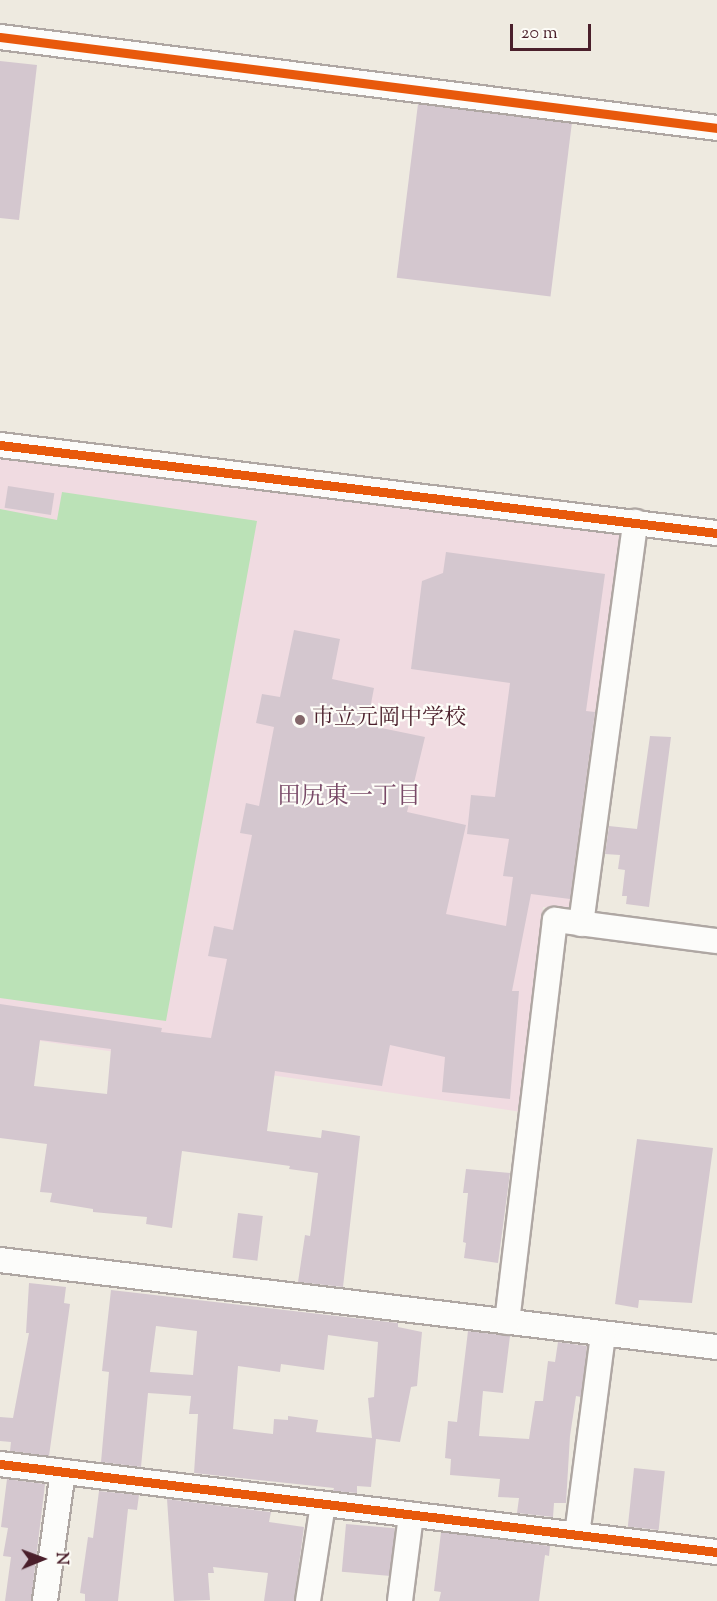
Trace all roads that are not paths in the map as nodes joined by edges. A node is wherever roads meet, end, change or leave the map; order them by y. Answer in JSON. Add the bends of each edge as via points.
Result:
{"nodes":[{"id":1,"x":0,"y":37,"type":"edge"},
{"id":2,"x":717,"y":128,"type":"edge"},
{"id":3,"x":0,"y":445,"type":"edge"},
{"id":4,"x":635,"y":522,"type":"junction"},
{"id":5,"x":717,"y":533,"type":"edge"},
{"id":6,"x":581,"y":924,"type":"junction"},
{"id":7,"x":717,"y":941,"type":"edge"},
{"id":8,"x":0,"y":1260,"type":"edge"},
{"id":9,"x":507,"y":1322,"type":"junction"},
{"id":10,"x":603,"y":1334,"type":"junction"},
{"id":11,"x":717,"y":1347,"type":"edge"},
{"id":12,"x":0,"y":1464,"type":"edge"},
{"id":13,"x":63,"y":1472,"type":"junction"},
{"id":14,"x":323,"y":1504,"type":"junction"},
{"id":15,"x":411,"y":1515,"type":"junction"},
{"id":16,"x":577,"y":1535,"type":"junction"},
{"id":17,"x":717,"y":1552,"type":"edge"},
{"id":18,"x":45,"y":1601,"type":"edge"},
{"id":19,"x":308,"y":1601,"type":"edge"},
{"id":20,"x":400,"y":1601,"type":"edge"}],
"edges":[{"from":1,"to":2,"type":"street"},
{"from":3,"to":4,"type":"street"},
{"from":4,"to":5,"type":"street"},
{"from":4,"to":6,"type":"street"},
{"from":6,"to":7,"type":"street"},
{"from":6,"to":9,"type":"street","via":[[555,920]]},
{"from":8,"to":9,"type":"street"},
{"from":9,"to":10,"type":"street"},
{"from":10,"to":11,"type":"street"},
{"from":10,"to":16,"type":"street"},
{"from":12,"to":13,"type":"street"},
{"from":13,"to":14,"type":"street"},
{"from":13,"to":18,"type":"street"},
{"from":14,"to":15,"type":"street"},
{"from":14,"to":19,"type":"street"},
{"from":15,"to":16,"type":"street"},
{"from":15,"to":20,"type":"street"},
{"from":16,"to":17,"type":"street"}]}
